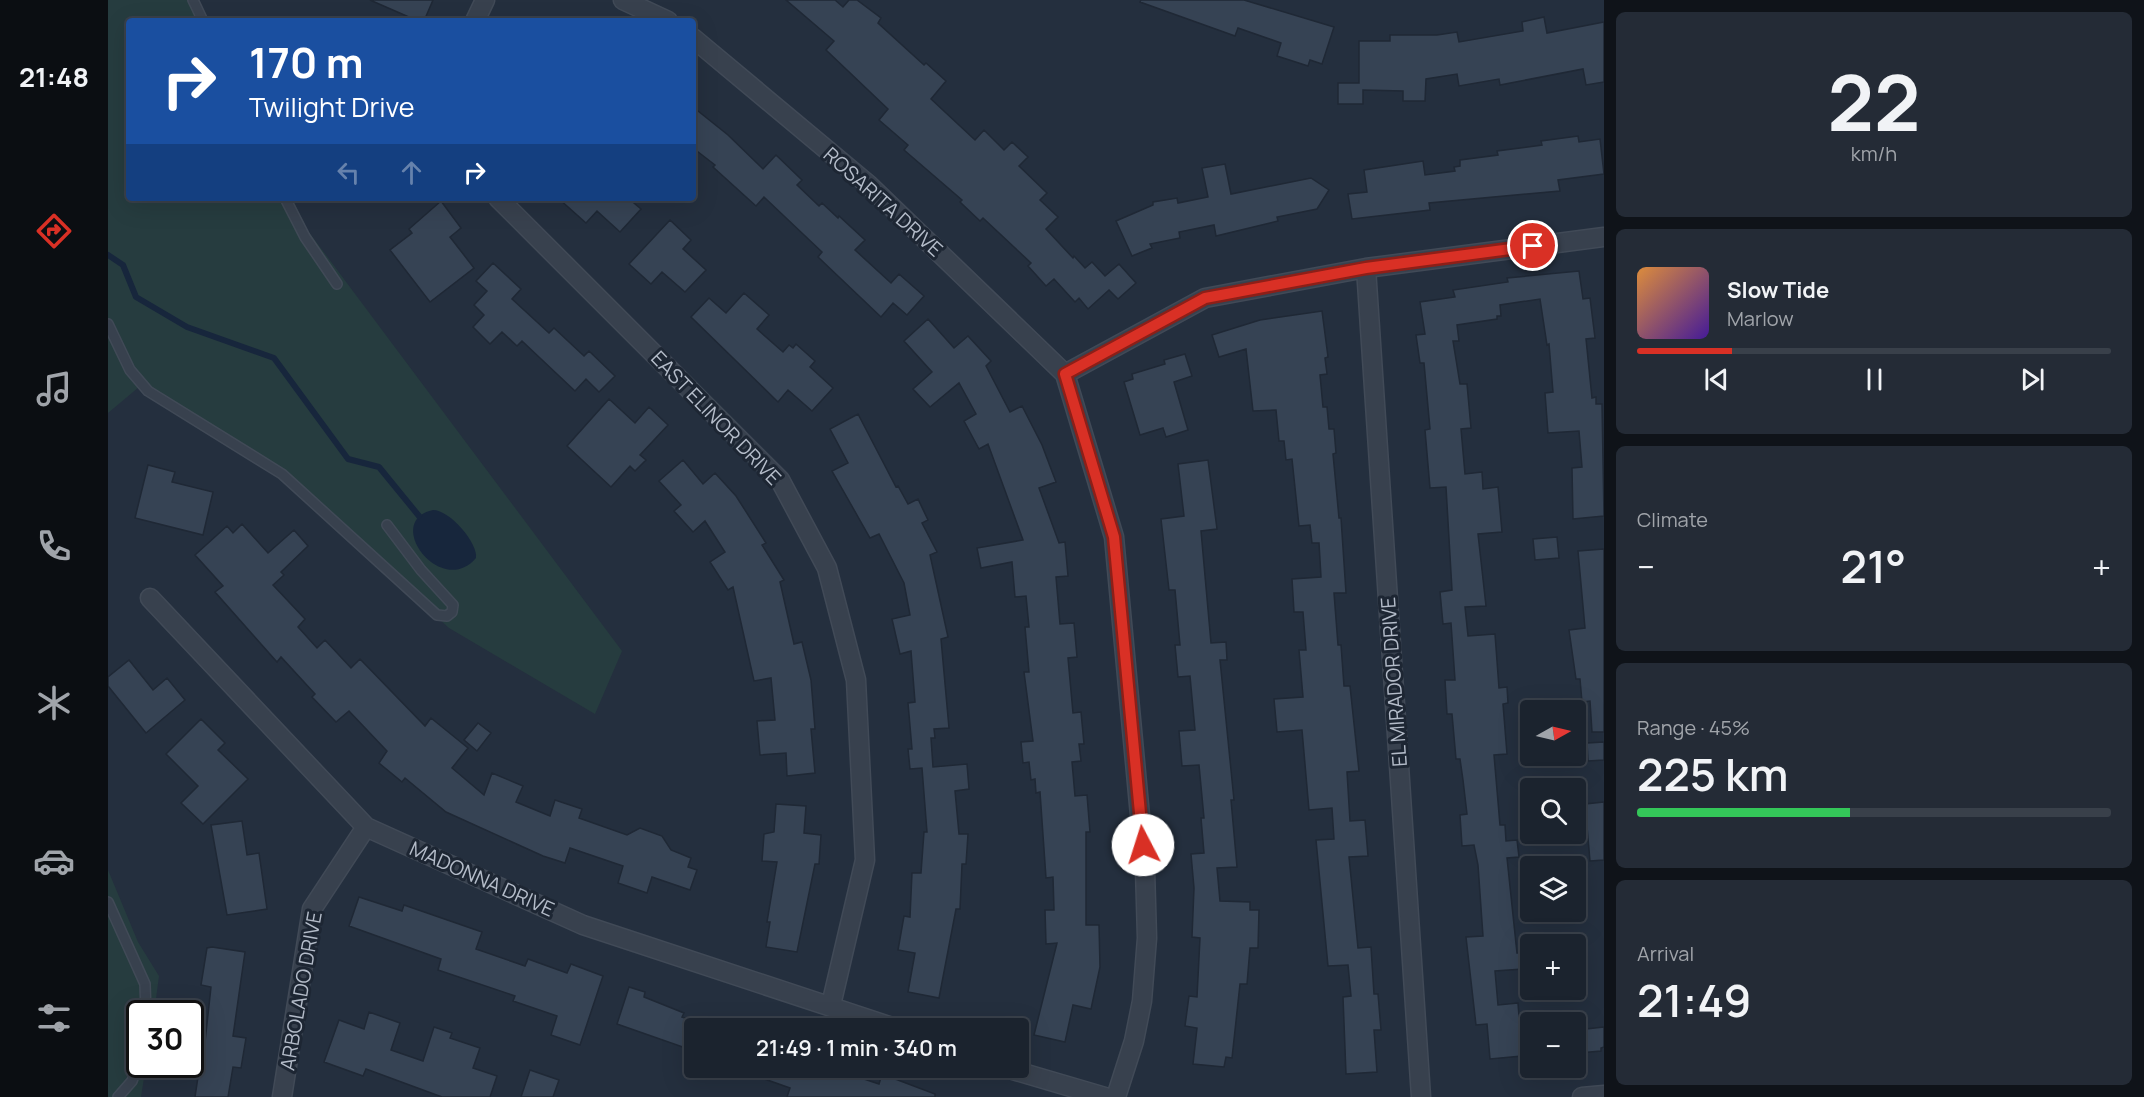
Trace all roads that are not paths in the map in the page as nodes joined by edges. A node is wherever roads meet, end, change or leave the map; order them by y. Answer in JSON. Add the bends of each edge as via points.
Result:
{"nodes":[{"id":1,"x":193,"y":0,"type":"edge"},
{"id":2,"x":485,"y":0,"type":"edge"},
{"id":3,"x":623,"y":0,"type":"edge"},
{"id":4,"x":202,"y":18,"type":"edge"},
{"id":5,"x":476,"y":18,"type":"edge"},
{"id":6,"x":662,"y":18,"type":"edge"},
{"id":7,"x":696,"y":41,"type":"edge"},
{"id":8,"x":287,"y":201,"type":"edge"},
{"id":9,"x":501,"y":201,"type":"edge"},
{"id":10,"x":1604,"y":237,"type":"edge"},
{"id":11,"x":1366,"y":268,"type":"junction"},
{"id":12,"x":337,"y":284,"type":"dead end"},
{"id":13,"x":108,"y":324,"type":"edge"},
{"id":14,"x":1065,"y":374,"type":"junction"},
{"id":15,"x":387,"y":525,"type":"dead end"},
{"id":16,"x":150,"y":598,"type":"dead end"},
{"id":17,"x":366,"y":826,"type":"junction"},
{"id":18,"x":108,"y":903,"type":"edge"},
{"id":19,"x":146,"y":1000,"type":"edge"},
{"id":20,"x":831,"y":1005,"type":"junction"},
{"id":21,"x":867,"y":1018,"type":"edge"},
{"id":22,"x":1029,"y":1075,"type":"edge"},
{"id":23,"x":133,"y":1078,"type":"edge"},
{"id":24,"x":1604,"y":1095,"type":"edge"},
{"id":25,"x":118,"y":1097,"type":"edge"},
{"id":26,"x":282,"y":1097,"type":"edge"},
{"id":27,"x":1105,"y":1097,"type":"edge"},
{"id":28,"x":1116,"y":1097,"type":"edge"},
{"id":29,"x":1421,"y":1097,"type":"edge"},
{"id":30,"x":1582,"y":1097,"type":"edge"}],
"edges":[{"from":1,"to":4,"type":"lane"},
{"from":2,"to":5,"type":"street"},
{"from":3,"to":6,"type":"street"},
{"from":7,"to":14,"type":"street","name":"ROSARITA DRIVE","via":[[869,185]]},
{"from":8,"to":12,"type":"lane"},
{"from":9,"to":20,"type":"street","name":"EAST ELINOR DRIVE","via":[[780,480],[827,568],[856,680],[865,860]]},
{"from":10,"to":11,"type":"street"},
{"from":11,"to":14,"type":"street","via":[[1205,298]]},
{"from":11,"to":29,"type":"street","name":"EL MIRADOR DRIVE"},
{"from":13,"to":15,"type":"lane","via":[[130,370],[148,391],[282,474],[437,615],[447,616],[453,605]]},
{"from":14,"to":28,"type":"street","via":[[1114,537],[1145,869],[1147,938],[1142,1001]]},
{"from":16,"to":17,"type":"street","name":"MADONNA DRIVE"},
{"from":17,"to":20,"type":"street","name":"MADONNA DRIVE","via":[[583,925]]},
{"from":17,"to":26,"type":"street","name":"ARBOLADO DRIVE","via":[[312,909]]},
{"from":18,"to":19,"type":"lane","via":[[145,984]]},
{"from":20,"to":21,"type":"street","name":"MADONNA DRIVE"},
{"from":22,"to":27,"type":"street"},
{"from":23,"to":25,"type":"lane"},
{"from":24,"to":30,"type":"street"}]}
